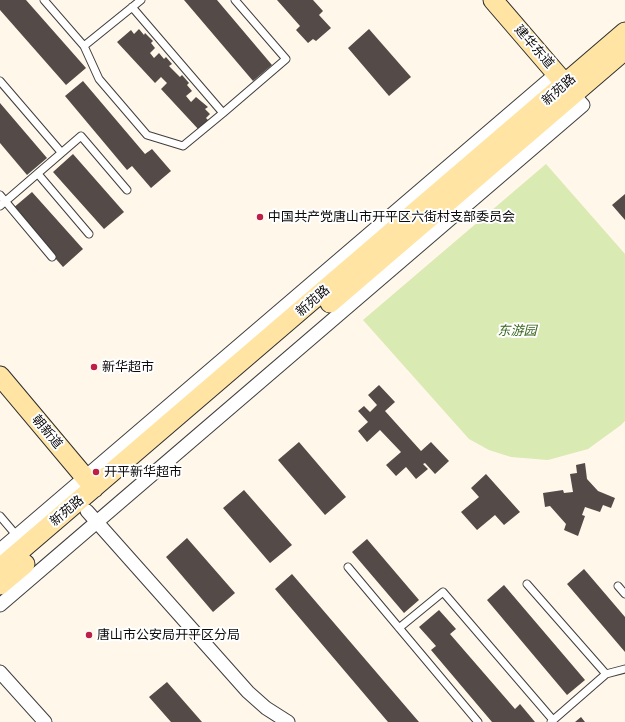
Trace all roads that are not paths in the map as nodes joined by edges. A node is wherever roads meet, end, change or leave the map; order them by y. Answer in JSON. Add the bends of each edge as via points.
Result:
{"nodes":[{"id":1,"x":44,"y":0,"type":"edge"},
{"id":2,"x":140,"y":0,"type":"edge"},
{"id":3,"x":235,"y":0,"type":"edge"},
{"id":4,"x":493,"y":0,"type":"edge"},
{"id":5,"x":132,"y":7,"type":"junction"},
{"id":6,"x":625,"y":32,"type":"edge"},
{"id":7,"x":84,"y":46,"type":"junction"},
{"id":8,"x":625,"y":50,"type":"edge"},
{"id":9,"x":0,"y":81,"type":"edge"},
{"id":10,"x":565,"y":84,"type":"junction"},
{"id":11,"x":223,"y":112,"type":"junction"},
{"id":12,"x":61,"y":152,"type":"junction"},
{"id":13,"x":38,"y":174,"type":"junction"},
{"id":14,"x":127,"y":190,"type":"dead end"},
{"id":15,"x":0,"y":195,"type":"edge"},
{"id":16,"x":3,"y":204,"type":"edge"},
{"id":17,"x":89,"y":234,"type":"dead end"},
{"id":18,"x":52,"y":257,"type":"dead end"},
{"id":19,"x":0,"y":376,"type":"edge"},
{"id":20,"x":89,"y":483,"type":"junction"},
{"id":21,"x":0,"y":516,"type":"edge"},
{"id":22,"x":91,"y":517,"type":"junction"},
{"id":23,"x":17,"y":536,"type":"junction"},
{"id":24,"x":0,"y":550,"type":"edge"},
{"id":25,"x":348,"y":567,"type":"dead end"},
{"id":26,"x":0,"y":568,"type":"edge"},
{"id":27,"x":527,"y":584,"type":"dead end"},
{"id":28,"x":0,"y":585,"type":"edge"},
{"id":29,"x":618,"y":586,"type":"dead end"},
{"id":30,"x":625,"y":594,"type":"edge"},
{"id":31,"x":0,"y":605,"type":"edge"},
{"id":32,"x":399,"y":628,"type":"junction"},
{"id":33,"x":625,"y":669,"type":"edge"},
{"id":34,"x":0,"y":672,"type":"edge"},
{"id":35,"x":606,"y":674,"type":"junction"},
{"id":36,"x":552,"y":721,"type":"edge"},
{"id":37,"x":45,"y":722,"type":"edge"},
{"id":38,"x":288,"y":722,"type":"edge"},
{"id":39,"x":478,"y":722,"type":"edge"}],
"edges":[{"from":1,"to":7,"type":"lane"},
{"from":2,"to":5,"type":"lane"},
{"from":3,"to":11,"type":"lane","via":[[286,58]]},
{"from":4,"to":10,"type":"main road","name":"建华东道"},
{"from":5,"to":7,"type":"lane"},
{"from":5,"to":11,"type":"lane"},
{"from":6,"to":10,"type":"main road","name":"新苑路"},
{"from":7,"to":11,"type":"lane","via":[[99,79],[147,135],[183,146]]},
{"from":8,"to":10,"type":"main road","name":"新苑路"},
{"from":9,"to":12,"type":"lane"},
{"from":10,"to":20,"type":"main road","name":"新苑路"},
{"from":10,"to":22,"type":"main road","name":"新苑路"},
{"from":12,"to":13,"type":"lane"},
{"from":12,"to":14,"type":"lane","via":[[81,136]]},
{"from":13,"to":16,"type":"lane"},
{"from":13,"to":17,"type":"lane"},
{"from":15,"to":16,"type":"lane"},
{"from":16,"to":18,"type":"lane"},
{"from":19,"to":20,"type":"main road","name":"朝新道"},
{"from":20,"to":23,"type":"street"},
{"from":20,"to":26,"type":"main road","name":"新苑路"},
{"from":21,"to":23,"type":"lane"},
{"from":22,"to":28,"type":"main road","name":"新苑路"},
{"from":22,"to":31,"type":"street"},
{"from":22,"to":38,"type":"street","via":[[248,692]]},
{"from":23,"to":24,"type":"street"},
{"from":25,"to":32,"type":"lane"},
{"from":27,"to":35,"type":"lane"},
{"from":29,"to":30,"type":"lane"},
{"from":32,"to":36,"type":"lane","via":[[443,592]]},
{"from":32,"to":39,"type":"lane"},
{"from":33,"to":35,"type":"lane"},
{"from":34,"to":37,"type":"street"},
{"from":35,"to":36,"type":"lane"}]}
